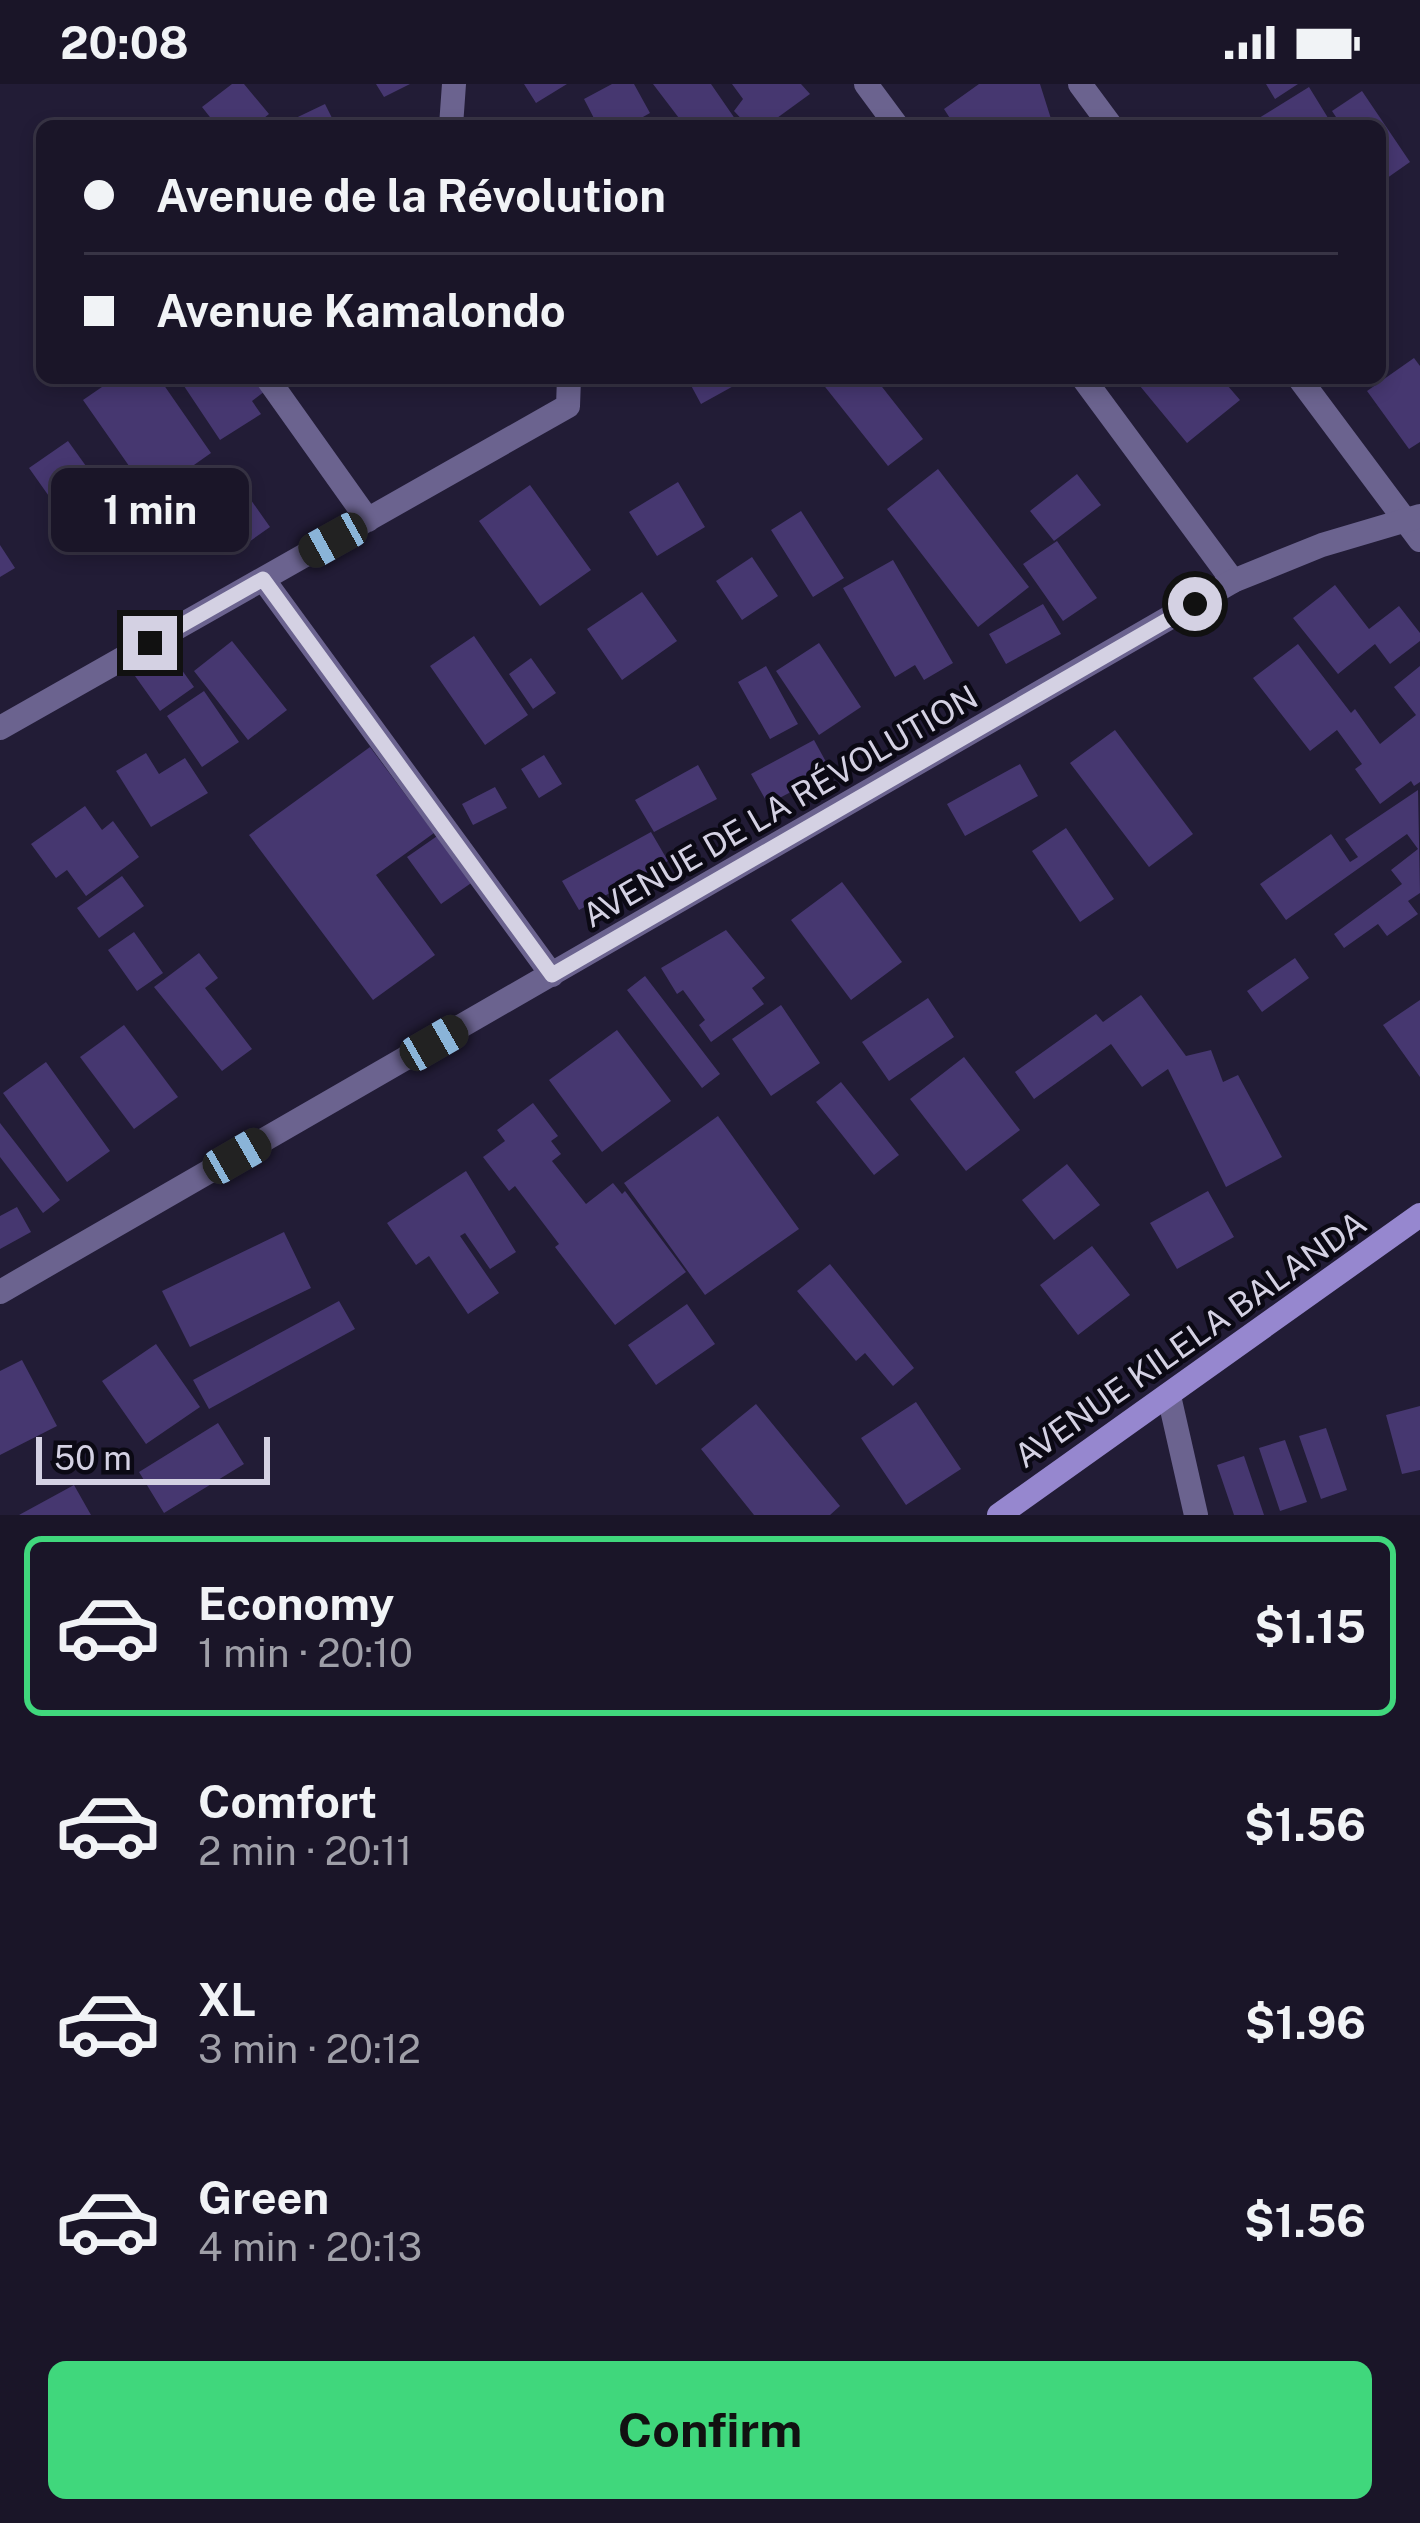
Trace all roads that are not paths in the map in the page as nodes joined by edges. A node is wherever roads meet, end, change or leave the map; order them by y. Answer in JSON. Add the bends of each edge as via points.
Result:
{"nodes":[{"id":1,"x":454,"y":84,"type":"edge"},
{"id":2,"x":866,"y":84,"type":"edge"},
{"id":3,"x":1080,"y":84,"type":"edge"},
{"id":4,"x":451,"y":120,"type":"edge"},
{"id":5,"x":893,"y":120,"type":"edge"},
{"id":6,"x":1107,"y":120,"type":"edge"},
{"id":7,"x":271,"y":384,"type":"edge"},
{"id":8,"x":568,"y":384,"type":"edge"},
{"id":9,"x":1087,"y":384,"type":"edge"},
{"id":10,"x":1304,"y":384,"type":"edge"},
{"id":11,"x":368,"y":520,"type":"junction"},
{"id":12,"x":1415,"y":525,"type":"edge"},
{"id":13,"x":263,"y":579,"type":"junction"},
{"id":14,"x":1233,"y":581,"type":"junction"},
{"id":15,"x":0,"y":728,"type":"edge"},
{"id":16,"x":552,"y":975,"type":"junction"},
{"id":17,"x":1420,"y":1216,"type":"edge"},
{"id":18,"x":0,"y":1292,"type":"edge"},
{"id":19,"x":1169,"y":1396,"type":"junction"},
{"id":20,"x":998,"y":1515,"type":"edge"},
{"id":21,"x":1196,"y":1515,"type":"edge"}],
"edges":[{"from":1,"to":4,"type":"street"},
{"from":2,"to":5,"type":"street"},
{"from":3,"to":6,"type":"street"},
{"from":7,"to":11,"type":"street"},
{"from":8,"to":11,"type":"street","via":[[568,406]]},
{"from":9,"to":14,"type":"street"},
{"from":10,"to":12,"type":"street"},
{"from":11,"to":13,"type":"street"},
{"from":12,"to":14,"type":"street","name":"AVENUE DE LA RÉVOLUTION","via":[[1322,545]]},
{"from":13,"to":15,"type":"street"},
{"from":13,"to":16,"type":"street"},
{"from":14,"to":16,"type":"street","name":"AVENUE DE LA RÉVOLUTION"},
{"from":16,"to":18,"type":"street","name":"AVENUE DE LA RÉVOLUTION"},
{"from":17,"to":19,"type":"main road","name":"AVENUE KILELA BALANDA"},
{"from":19,"to":20,"type":"main road","name":"AVENUE KILELA BALANDA"},
{"from":19,"to":21,"type":"street"}]}
